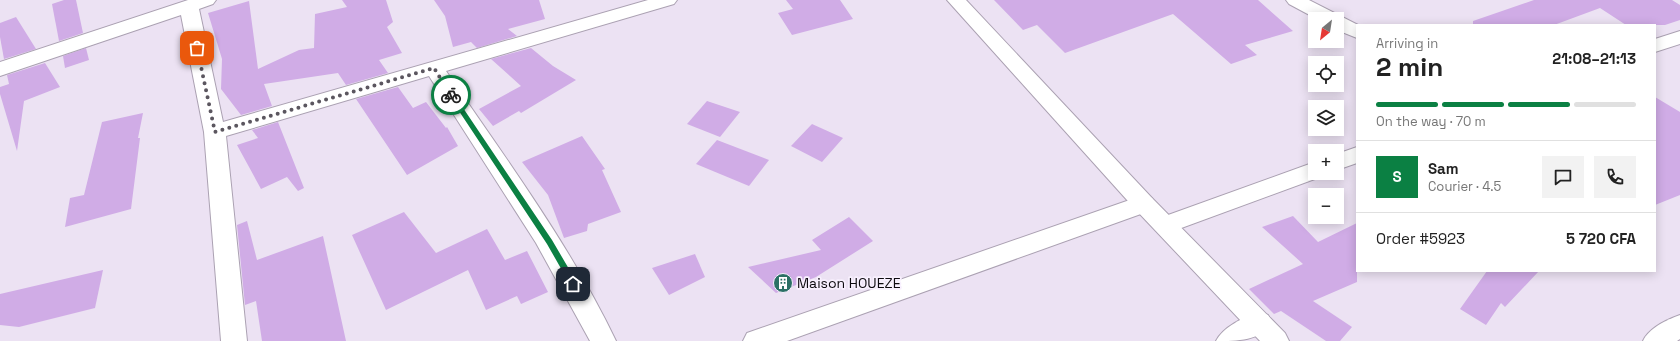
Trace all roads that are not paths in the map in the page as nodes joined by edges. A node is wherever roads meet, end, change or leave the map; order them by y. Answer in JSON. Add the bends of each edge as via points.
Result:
{"nodes":[{"id":1,"x":668,"y":0,"type":"edge"},
{"id":2,"x":956,"y":0,"type":"edge"},
{"id":3,"x":1295,"y":0,"type":"edge"},
{"id":4,"x":198,"y":3,"type":"edge"},
{"id":5,"x":1318,"y":12,"type":"edge"},
{"id":6,"x":1344,"y":26,"type":"edge"},
{"id":7,"x":1356,"y":32,"type":"edge"},
{"id":8,"x":1680,"y":37,"type":"edge"},
{"id":9,"x":1656,"y":46,"type":"edge"},
{"id":10,"x":434,"y":68,"type":"junction"},
{"id":11,"x":0,"y":69,"type":"edge"},
{"id":12,"x":215,"y":132,"type":"junction"},
{"id":13,"x":1356,"y":155,"type":"edge"},
{"id":14,"x":1344,"y":160,"type":"edge"},
{"id":15,"x":1308,"y":173,"type":"edge"},
{"id":16,"x":1144,"y":204,"type":"junction"},
{"id":17,"x":1165,"y":225,"type":"junction"},
{"id":18,"x":1259,"y":323,"type":"junction"},
{"id":19,"x":1680,"y":326,"type":"edge"},
{"id":20,"x":234,"y":341,"type":"edge"},
{"id":21,"x":603,"y":341,"type":"edge"},
{"id":22,"x":756,"y":341,"type":"edge"},
{"id":23,"x":1229,"y":341,"type":"edge"},
{"id":24,"x":1276,"y":341,"type":"edge"},
{"id":25,"x":1656,"y":341,"type":"edge"}],
"edges":[{"from":1,"to":10,"type":"street"},
{"from":2,"to":16,"type":"street"},
{"from":3,"to":5,"type":"street"},
{"from":4,"to":11,"type":"street"},
{"from":4,"to":12,"type":"street"},
{"from":6,"to":7,"type":"street"},
{"from":8,"to":9,"type":"street"},
{"from":10,"to":12,"type":"street"},
{"from":10,"to":21,"type":"street","via":[[549,242]]},
{"from":12,"to":20,"type":"street"},
{"from":13,"to":14,"type":"street"},
{"from":15,"to":17,"type":"street"},
{"from":16,"to":17,"type":"street"},
{"from":16,"to":22,"type":"street"},
{"from":17,"to":18,"type":"street"},
{"from":18,"to":23,"type":"street"},
{"from":18,"to":24,"type":"street"},
{"from":19,"to":25,"type":"street"}]}
